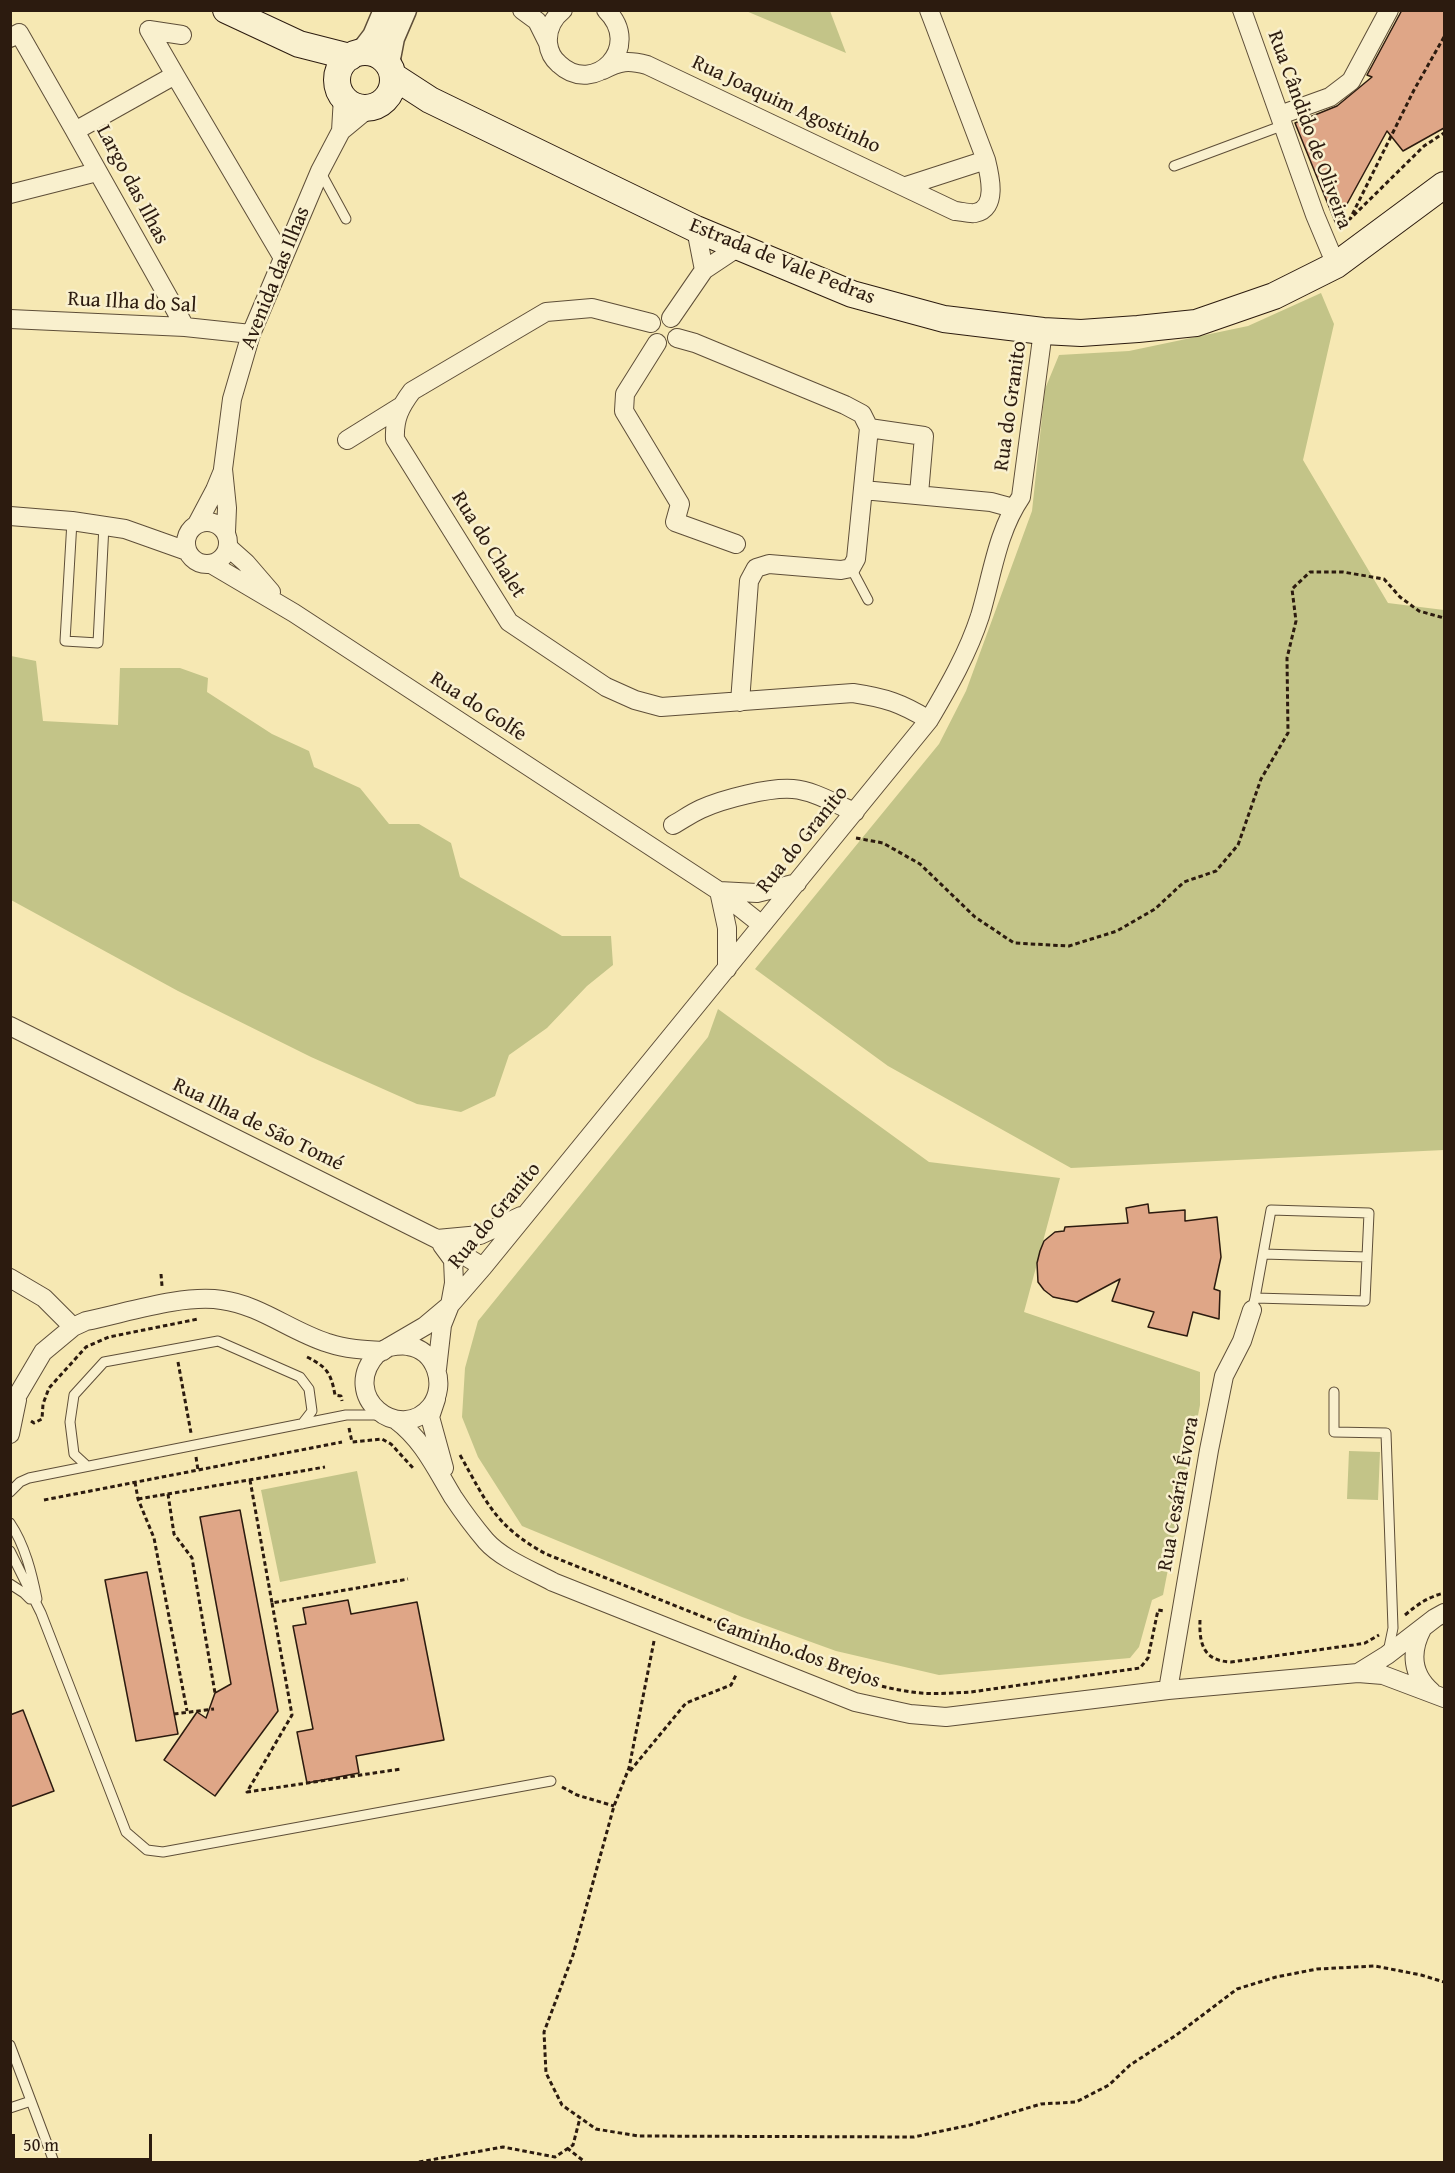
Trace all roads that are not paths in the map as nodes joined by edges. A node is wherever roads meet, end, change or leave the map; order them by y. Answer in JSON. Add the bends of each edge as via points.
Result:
{"nodes":[{"id":1,"x":226,"y":10,"type":"edge"},
{"id":2,"x":385,"y":10,"type":"edge"},
{"id":3,"x":405,"y":10,"type":"edge"},
{"id":4,"x":522,"y":10,"type":"edge"},
{"id":5,"x":528,"y":10,"type":"edge"},
{"id":6,"x":554,"y":10,"type":"edge"},
{"id":7,"x":563,"y":10,"type":"edge"},
{"id":8,"x":929,"y":10,"type":"edge"},
{"id":9,"x":1242,"y":10,"type":"edge"},
{"id":10,"x":1389,"y":10,"type":"edge"},
{"id":11,"x":614,"y":17,"type":"edge"},
{"id":12,"x":182,"y":35,"type":"dead end"},
{"id":13,"x":10,"y":38,"type":"edge"},
{"id":14,"x":548,"y":43,"type":"junction"},
{"id":15,"x":299,"y":44,"type":"junction"},
{"id":16,"x":355,"y":55,"type":"junction"},
{"id":17,"x":647,"y":65,"type":"junction"},
{"id":18,"x":390,"y":70,"type":"junction"},
{"id":19,"x":603,"y":70,"type":"junction"},
{"id":20,"x":175,"y":75,"type":"junction"},
{"id":21,"x":340,"y":89,"type":"junction"},
{"id":22,"x":430,"y":100,"type":"junction"},
{"id":23,"x":377,"y":104,"type":"junction"},
{"id":24,"x":1282,"y":120,"type":"junction"},
{"id":25,"x":75,"y":131,"type":"junction"},
{"id":26,"x":341,"y":131,"type":"junction"},
{"id":27,"x":987,"y":160,"type":"junction"},
{"id":28,"x":1174,"y":166,"type":"dead end"},
{"id":29,"x":320,"y":171,"type":"junction"},
{"id":30,"x":97,"y":172,"type":"junction"},
{"id":31,"x":1444,"y":185,"type":"edge"},
{"id":32,"x":906,"y":186,"type":"junction"},
{"id":33,"x":10,"y":194,"type":"edge"},
{"id":34,"x":346,"y":219,"type":"dead end"},
{"id":35,"x":696,"y":229,"type":"junction"},
{"id":36,"x":740,"y":246,"type":"junction"},
{"id":37,"x":283,"y":258,"type":"junction"},
{"id":38,"x":1336,"y":265,"type":"junction"},
{"id":39,"x":704,"y":270,"type":"junction"},
{"id":40,"x":671,"y":318,"type":"junction"},
{"id":41,"x":10,"y":319,"type":"edge"},
{"id":42,"x":651,"y":323,"type":"junction"},
{"id":43,"x":185,"y":327,"type":"junction"},
{"id":44,"x":1043,"y":331,"type":"junction"},
{"id":45,"x":251,"y":334,"type":"junction"},
{"id":46,"x":677,"y":338,"type":"junction"},
{"id":47,"x":657,"y":343,"type":"junction"},
{"id":48,"x":400,"y":407,"type":"junction"},
{"id":49,"x":865,"y":421,"type":"junction"},
{"id":50,"x":348,"y":440,"type":"dead end"},
{"id":51,"x":223,"y":469,"type":"junction"},
{"id":52,"x":863,"y":490,"type":"junction"},
{"id":53,"x":919,"y":494,"type":"junction"},
{"id":54,"x":1013,"y":508,"type":"junction"},
{"id":55,"x":10,"y":516,"type":"edge"},
{"id":56,"x":72,"y":520,"type":"junction"},
{"id":57,"x":104,"y":525,"type":"junction"},
{"id":58,"x":193,"y":528,"type":"junction"},
{"id":59,"x":125,"y":529,"type":"junction"},
{"id":60,"x":227,"y":540,"type":"junction"},
{"id":61,"x":736,"y":544,"type":"dead end"},
{"id":62,"x":188,"y":551,"type":"junction"},
{"id":63,"x":211,"y":564,"type":"junction"},
{"id":64,"x":851,"y":568,"type":"junction"},
{"id":65,"x":868,"y":600,"type":"dead end"},
{"id":66,"x":294,"y":614,"type":"junction"},
{"id":67,"x":740,"y":702,"type":"junction"},
{"id":68,"x":929,"y":720,"type":"junction"},
{"id":69,"x":855,"y":812,"type":"junction"},
{"id":70,"x":673,"y":825,"type":"dead end"},
{"id":71,"x":797,"y":883,"type":"junction"},
{"id":72,"x":719,"y":891,"type":"junction"},
{"id":73,"x":762,"y":925,"type":"junction"},
{"id":74,"x":727,"y":969,"type":"junction"},
{"id":75,"x":10,"y":1026,"type":"edge"},
{"id":76,"x":528,"y":1212,"type":"junction"},
{"id":77,"x":437,"y":1239,"type":"junction"},
{"id":78,"x":1263,"y":1254,"type":"junction"},
{"id":79,"x":1367,"y":1257,"type":"junction"},
{"id":80,"x":483,"y":1267,"type":"junction"},
{"id":81,"x":10,"y":1278,"type":"edge"},
{"id":82,"x":1253,"y":1304,"type":"junction"},
{"id":83,"x":450,"y":1305,"type":"junction"},
{"id":84,"x":73,"y":1327,"type":"junction"},
{"id":85,"x":327,"y":1343,"type":"junction"},
{"id":86,"x":386,"y":1349,"type":"junction"},
{"id":87,"x":437,"y":1369,"type":"junction"},
{"id":88,"x":364,"y":1382,"type":"junction"},
{"id":89,"x":1334,"y":1392,"type":"dead end"},
{"id":90,"x":436,"y":1397,"type":"junction"},
{"id":91,"x":14,"y":1407,"type":"edge"},
{"id":92,"x":389,"y":1417,"type":"junction"},
{"id":93,"x":302,"y":1424,"type":"junction"},
{"id":94,"x":10,"y":1434,"type":"edge"},
{"id":95,"x":87,"y":1466,"type":"junction"},
{"id":96,"x":10,"y":1492,"type":"edge"},
{"id":97,"x":454,"y":1498,"type":"junction"},
{"id":98,"x":10,"y":1523,"type":"edge"},
{"id":99,"x":10,"y":1551,"type":"edge"},
{"id":100,"x":10,"y":1584,"type":"edge"},
{"id":101,"x":41,"y":1613,"type":"junction"},
{"id":102,"x":1444,"y":1614,"type":"edge"},
{"id":103,"x":1422,"y":1629,"type":"junction"},
{"id":104,"x":1387,"y":1654,"type":"junction"},
{"id":105,"x":1358,"y":1673,"type":"junction"},
{"id":106,"x":1168,"y":1690,"type":"junction"},
{"id":107,"x":1440,"y":1696,"type":"edge"},
{"id":108,"x":551,"y":1781,"type":"road end"},
{"id":109,"x":10,"y":2045,"type":"edge"},
{"id":110,"x":31,"y":2101,"type":"junction"},
{"id":111,"x":10,"y":2108,"type":"edge"},
{"id":112,"x":54,"y":2163,"type":"edge"}],
"edges":[{"from":1,"to":15,"type":"main road"},
{"from":2,"to":16,"type":"street","via":[[374,36]]},
{"from":3,"to":18,"type":"street","via":[[393,38]]},
{"from":4,"to":14,"type":"street","name":"Rua Joaquim Agostinho","via":[[537,21]]},
{"from":5,"to":6,"type":"street"},
{"from":7,"to":14,"type":"street","via":[[554,19]]},
{"from":8,"to":27,"type":"street","name":"Rua Joaquim Agostinho"},
{"from":9,"to":24,"type":"street","name":"Rua Cândido de Oliveira"},
{"from":10,"to":24,"type":"street","via":[[1351,81],[1330,97]]},
{"from":11,"to":17,"type":"street","name":"Rua Joaquim Agostinho","via":[[629,46]]},
{"from":11,"to":19,"type":"street","name":"Rua Joaquim Agostinho","via":[[621,38],[618,52]]},
{"from":12,"to":20,"type":"street","via":[[149,30]]},
{"from":13,"to":25,"type":"street","via":[[20,33]]},
{"from":14,"to":19,"type":"street","name":"Rua Joaquim Agostinho","via":[[556,62],[566,70],[577,74]]},
{"from":15,"to":16,"type":"main road"},
{"from":15,"to":21,"type":"main road","via":[[324,64]]},
{"from":16,"to":18,"type":"main road","via":[[376,55]]},
{"from":16,"to":21,"type":"main road","via":[[343,63],[339,72]]},
{"from":17,"to":19,"type":"street","name":"Rua Joaquim Agostinho","via":[[618,62]]},
{"from":17,"to":32,"type":"street","name":"Rua Joaquim Agostinho"},
{"from":18,"to":22,"type":"main road","name":"Estrada de Vale Pedras"},
{"from":18,"to":23,"type":"main road","via":[[389,94]]},
{"from":20,"to":25,"type":"street","name":"Largo das Ilhas"},
{"from":20,"to":37,"type":"street"},
{"from":21,"to":23,"type":"main road","via":[[355,106]]},
{"from":21,"to":26,"type":"street"},
{"from":22,"to":23,"type":"main road","name":"Estrada de Vale Pedras"},
{"from":22,"to":35,"type":"main road","name":"Estrada de Vale Pedras"},
{"from":23,"to":26,"type":"street","name":"Avenida das Ilhas"},
{"from":24,"to":28,"type":"lane"},
{"from":24,"to":38,"type":"street","name":"Rua Cândido de Oliveira"},
{"from":25,"to":30,"type":"street","name":"Largo das Ilhas"},
{"from":26,"to":29,"type":"street","name":"Avenida das Ilhas"},
{"from":27,"to":32,"type":"street"},
{"from":27,"to":32,"type":"street","name":"Rua Joaquim Agostinho","via":[[991,196],[985,208],[974,213],[955,211]]},
{"from":29,"to":34,"type":"lane"},
{"from":29,"to":37,"type":"street","name":"Avenida das Ilhas"},
{"from":30,"to":33,"type":"street"},
{"from":30,"to":43,"type":"street","name":"Largo das Ilhas"},
{"from":31,"to":38,"type":"main road","name":"Estrada de Vale Pedras"},
{"from":35,"to":36,"type":"main road","name":"Estrada de Vale Pedras"},
{"from":35,"to":39,"type":"street"},
{"from":36,"to":39,"type":"street"},
{"from":36,"to":44,"type":"main road","name":"Estrada de Vale Pedras","via":[[852,294],[944,319]]},
{"from":37,"to":45,"type":"street","name":"Avenida das Ilhas"},
{"from":38,"to":44,"type":"main road","name":"Estrada de Vale Pedras","via":[[1274,296],[1196,322],[1092,332]]},
{"from":39,"to":40,"type":"street"},
{"from":40,"to":42,"type":"street","via":[[660,316]]},
{"from":40,"to":46,"type":"street","via":[[678,327]]},
{"from":41,"to":43,"type":"street","name":"Rua Ilha do Sal"},
{"from":42,"to":47,"type":"street","via":[[650,334]]},
{"from":42,"to":48,"type":"street","via":[[592,308],[546,312],[412,391]]},
{"from":43,"to":45,"type":"street","name":"Rua Ilha do Sal"},
{"from":44,"to":54,"type":"street","name":"Rua do Granito","via":[[1021,497]]},
{"from":45,"to":51,"type":"street","name":"Avenida das Ilhas","via":[[232,399]]},
{"from":46,"to":47,"type":"street","via":[[668,344]]},
{"from":46,"to":49,"type":"street","via":[[845,405]]},
{"from":47,"to":61,"type":"street","via":[[626,394],[624,411],[680,504],[675,522]]},
{"from":48,"to":50,"type":"street"},
{"from":48,"to":67,"type":"street","name":"Rua do Chalet","via":[[394,424],[395,439],[509,622],[606,687],[635,700],[661,707]]},
{"from":49,"to":52,"type":"street"},
{"from":49,"to":53,"type":"street","via":[[924,436]]},
{"from":51,"to":58,"type":"street","name":"Avenida das Ilhas"},
{"from":51,"to":60,"type":"street","name":"Avenida das Ilhas"},
{"from":52,"to":53,"type":"street"},
{"from":52,"to":64,"type":"street","via":[[856,559]]},
{"from":53,"to":54,"type":"street"},
{"from":54,"to":68,"type":"street","name":"Rua do Granito","via":[[980,617],[963,659]]},
{"from":55,"to":56,"type":"street","name":"Rua do Golfe"},
{"from":56,"to":57,"type":"street","name":"Rua do Golfe"},
{"from":56,"to":57,"type":"lane","via":[[65,641],[98,643]]},
{"from":57,"to":59,"type":"street","name":"Rua do Golfe"},
{"from":58,"to":59,"type":"street"},
{"from":58,"to":60,"type":"street","via":[[210,521],[216,523]]},
{"from":58,"to":62,"type":"street","via":[[187,537]]},
{"from":59,"to":62,"type":"street","name":"Rua do Golfe"},
{"from":60,"to":63,"type":"street","via":[[222,558]]},
{"from":60,"to":66,"type":"street"},
{"from":62,"to":63,"type":"street","name":"Rua do Golfe","via":[[197,561]]},
{"from":63,"to":66,"type":"street","name":"Rua do Golfe"},
{"from":64,"to":65,"type":"lane"},
{"from":64,"to":67,"type":"street","via":[[769,564],[756,568],[747,595]]},
{"from":66,"to":72,"type":"street","name":"Rua do Golfe"},
{"from":67,"to":68,"type":"street","name":"Rua do Chalet","via":[[854,693],[904,705]]},
{"from":68,"to":69,"type":"street","name":"Rua do Granito"},
{"from":69,"to":70,"type":"street","via":[[813,794],[775,789],[714,803]]},
{"from":69,"to":71,"type":"street","name":"Rua do Granito"},
{"from":71,"to":72,"type":"street","via":[[758,893]]},
{"from":71,"to":73,"type":"street","name":"Rua do Granito"},
{"from":72,"to":73,"type":"street","name":"Rua do Golfe"},
{"from":72,"to":74,"type":"street","via":[[727,928]]},
{"from":73,"to":74,"type":"street","name":"Rua do Granito"},
{"from":74,"to":76,"type":"street","name":"Rua do Granito"},
{"from":75,"to":77,"type":"street","name":"Rua Ilha de São Tomé"},
{"from":76,"to":77,"type":"street","via":[[480,1235]]},
{"from":76,"to":80,"type":"street","name":"Rua do Granito"},
{"from":77,"to":80,"type":"street","name":"Rua Ilha de São Tomé"},
{"from":77,"to":83,"type":"street","via":[[453,1260]]},
{"from":78,"to":79,"type":"lane"},
{"from":78,"to":79,"type":"lane","via":[[1271,1210],[1369,1213]]},
{"from":78,"to":82,"type":"lane"},
{"from":79,"to":82,"type":"lane","via":[[1365,1301]]},
{"from":80,"to":83,"type":"street","name":"Rua do Granito"},
{"from":81,"to":84,"type":"street","via":[[44,1298]]},
{"from":82,"to":106,"type":"street","name":"Rua Cesária Évora","via":[[1242,1341],[1224,1376]]},
{"from":83,"to":86,"type":"street","name":"Rua do Granito"},
{"from":83,"to":87,"type":"street","name":"Rua do Granito","via":[[442,1325]]},
{"from":84,"to":85,"type":"street","via":[[196,1298],[245,1305]]},
{"from":84,"to":91,"type":"street","via":[[43,1352]]},
{"from":85,"to":86,"type":"street","via":[[356,1350]]},
{"from":85,"to":88,"type":"street","via":[[352,1364]]},
{"from":86,"to":87,"type":"street","via":[[407,1345],[420,1350]]},
{"from":86,"to":88,"type":"street","via":[[372,1359]]},
{"from":87,"to":90,"type":"street"},
{"from":88,"to":92,"type":"street","via":[[373,1407]]},
{"from":89,"to":104,"type":"lane","via":[[1334,1432],[1386,1433],[1392,1628]]},
{"from":90,"to":92,"type":"street","via":[[424,1413],[408,1420]]},
{"from":90,"to":97,"type":"street","name":"Caminho dos Brejos","via":[[430,1417]]},
{"from":91,"to":94,"type":"street"},
{"from":92,"to":93,"type":"lane","via":[[346,1415]]},
{"from":92,"to":97,"type":"street","name":"Caminho dos Brejos","via":[[408,1429]]},
{"from":93,"to":95,"type":"lane"},
{"from":93,"to":95,"type":"lane","via":[[312,1411],[309,1389],[300,1377],[218,1341],[104,1362],[74,1395],[70,1422],[74,1454]]},
{"from":95,"to":96,"type":"lane","via":[[29,1478]]},
{"from":97,"to":106,"type":"street","name":"Caminho dos Brejos","via":[[488,1543],[553,1582],[855,1702],[946,1717]]},
{"from":98,"to":101,"type":"lane","via":[[26,1556]]},
{"from":99,"to":101,"type":"lane"},
{"from":100,"to":101,"type":"lane"},
{"from":101,"to":108,"type":"lane","via":[[126,1832],[147,1850],[180,1850]]},
{"from":102,"to":103,"type":"street"},
{"from":103,"to":104,"type":"street"},
{"from":103,"to":107,"type":"street","via":[[1413,1653],[1417,1672],[1424,1685]]},
{"from":104,"to":105,"type":"street"},
{"from":105,"to":106,"type":"street","name":"Caminho dos Brejos"},
{"from":105,"to":107,"type":"street","name":"Caminho dos Brejos","via":[[1383,1675]]},
{"from":109,"to":110,"type":"lane"},
{"from":110,"to":111,"type":"lane"},
{"from":110,"to":112,"type":"lane"}]}
